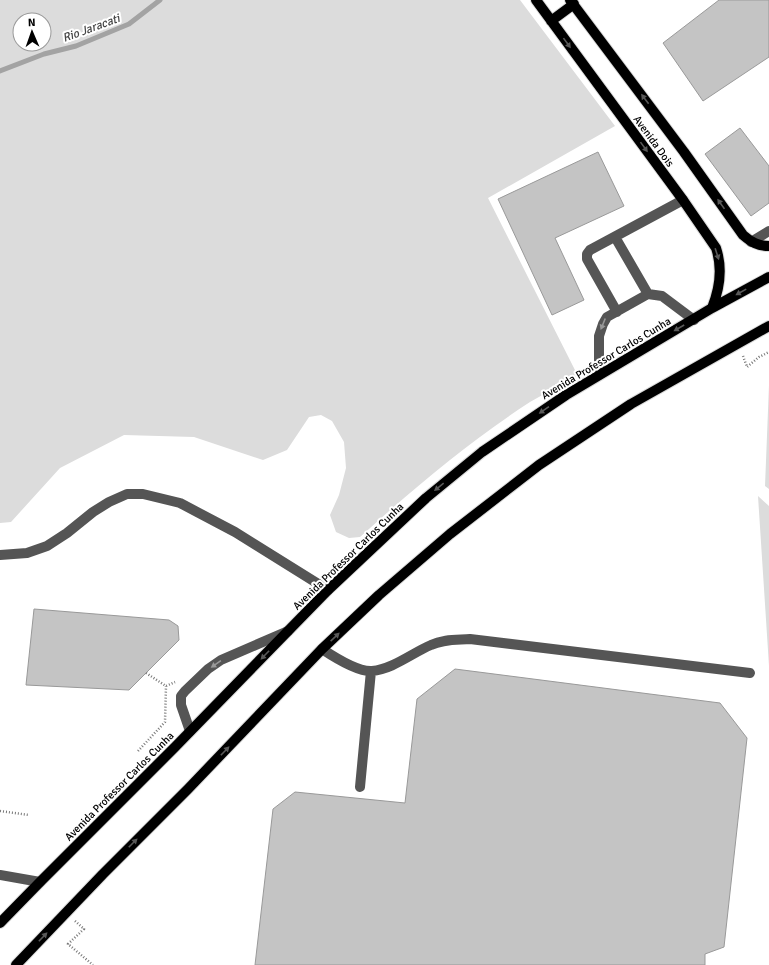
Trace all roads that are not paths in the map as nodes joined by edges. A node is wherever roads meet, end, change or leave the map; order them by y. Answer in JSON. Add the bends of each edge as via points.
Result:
{"nodes":[{"id":1,"x":536,"y":0,"type":"edge"},
{"id":2,"x":572,"y":2,"type":"edge"},
{"id":3,"x":551,"y":21,"type":"junction"},
{"id":4,"x":683,"y":200,"type":"junction"},
{"id":5,"x":769,"y":231,"type":"edge"},
{"id":6,"x":615,"y":236,"type":"junction"},
{"id":7,"x":751,"y":242,"type":"junction"},
{"id":8,"x":769,"y":246,"type":"edge"},
{"id":9,"x":769,"y":277,"type":"edge"},
{"id":10,"x":648,"y":294,"type":"junction"},
{"id":11,"x":712,"y":308,"type":"junction"},
{"id":12,"x":617,"y":312,"type":"junction"},
{"id":13,"x":694,"y":320,"type":"junction"},
{"id":14,"x":769,"y":326,"type":"edge"},
{"id":15,"x":599,"y":375,"type":"junction"},
{"id":16,"x":0,"y":555,"type":"edge"},
{"id":17,"x":328,"y":590,"type":"junction"},
{"id":18,"x":290,"y":630,"type":"junction"},
{"id":19,"x":322,"y":649,"type":"junction"},
{"id":20,"x":371,"y":671,"type":"junction"},
{"id":21,"x":750,"y":673,"type":"dead end"},
{"id":22,"x":190,"y":731,"type":"junction"},
{"id":23,"x":360,"y":787,"type":"dead end"},
{"id":24,"x":0,"y":875,"type":"edge"},
{"id":25,"x":40,"y":882,"type":"junction"},
{"id":26,"x":0,"y":923,"type":"edge"},
{"id":27,"x":16,"y":965,"type":"edge"}],
"edges":[{"from":1,"to":3,"type":"main road","name":"Avenida Dois"},
{"from":2,"to":3,"type":"main road"},
{"from":7,"to":2,"type":"main road","name":"Avenida Dois","one_way":true,"via":[[743,235]]},
{"from":3,"to":4,"type":"main road","name":"Avenida Dois","one_way":true},
{"from":4,"to":6,"type":"street"},
{"from":4,"to":11,"type":"main road","name":"Avenida Dois","one_way":true,"via":[[716,248],[719,257],[720,280]]},
{"from":5,"to":7,"type":"street"},
{"from":6,"to":10,"type":"street"},
{"from":6,"to":12,"type":"street","via":[[590,250],[587,259]]},
{"from":7,"to":8,"type":"main road"},
{"from":9,"to":11,"type":"main road","name":"Avenida Professor Carlos Cunha","one_way":true},
{"from":10,"to":12,"type":"street"},
{"from":10,"to":13,"type":"street","via":[[662,296]]},
{"from":11,"to":13,"type":"main road","name":"Avenida Professor Carlos Cunha"},
{"from":12,"to":15,"type":"street","one_way":true,"via":[[607,317],[603,324],[600,336]]},
{"from":13,"to":15,"type":"main road","name":"Avenida Professor Carlos Cunha","one_way":true},
{"from":19,"to":14,"type":"main road","one_way":true,"via":[[379,595],[450,534],[539,465],[631,404]]},
{"from":15,"to":17,"type":"main road","name":"Avenida Professor Carlos Cunha","one_way":true,"via":[[482,452],[426,498]]},
{"from":16,"to":17,"type":"street","via":[[27,553],[47,546],[109,502],[127,494],[143,494],[180,503],[235,532]]},
{"from":17,"to":18,"type":"main road","name":"Avenida Professor Carlos Cunha"},
{"from":18,"to":22,"type":"main road","name":"Avenida Professor Carlos Cunha","one_way":true},
{"from":18,"to":22,"type":"street","one_way":true,"via":[[221,660],[184,691],[180,696],[181,705]]},
{"from":19,"to":20,"type":"street","via":[[349,666]]},
{"from":27,"to":19,"type":"main road","one_way":true},
{"from":20,"to":21,"type":"street","via":[[390,666],[432,644],[470,639]]},
{"from":20,"to":23,"type":"street"},
{"from":22,"to":25,"type":"main road","name":"Avenida Professor Carlos Cunha"},
{"from":24,"to":25,"type":"street"},
{"from":25,"to":26,"type":"main road","name":"Avenida Professor Carlos Cunha"}]}
